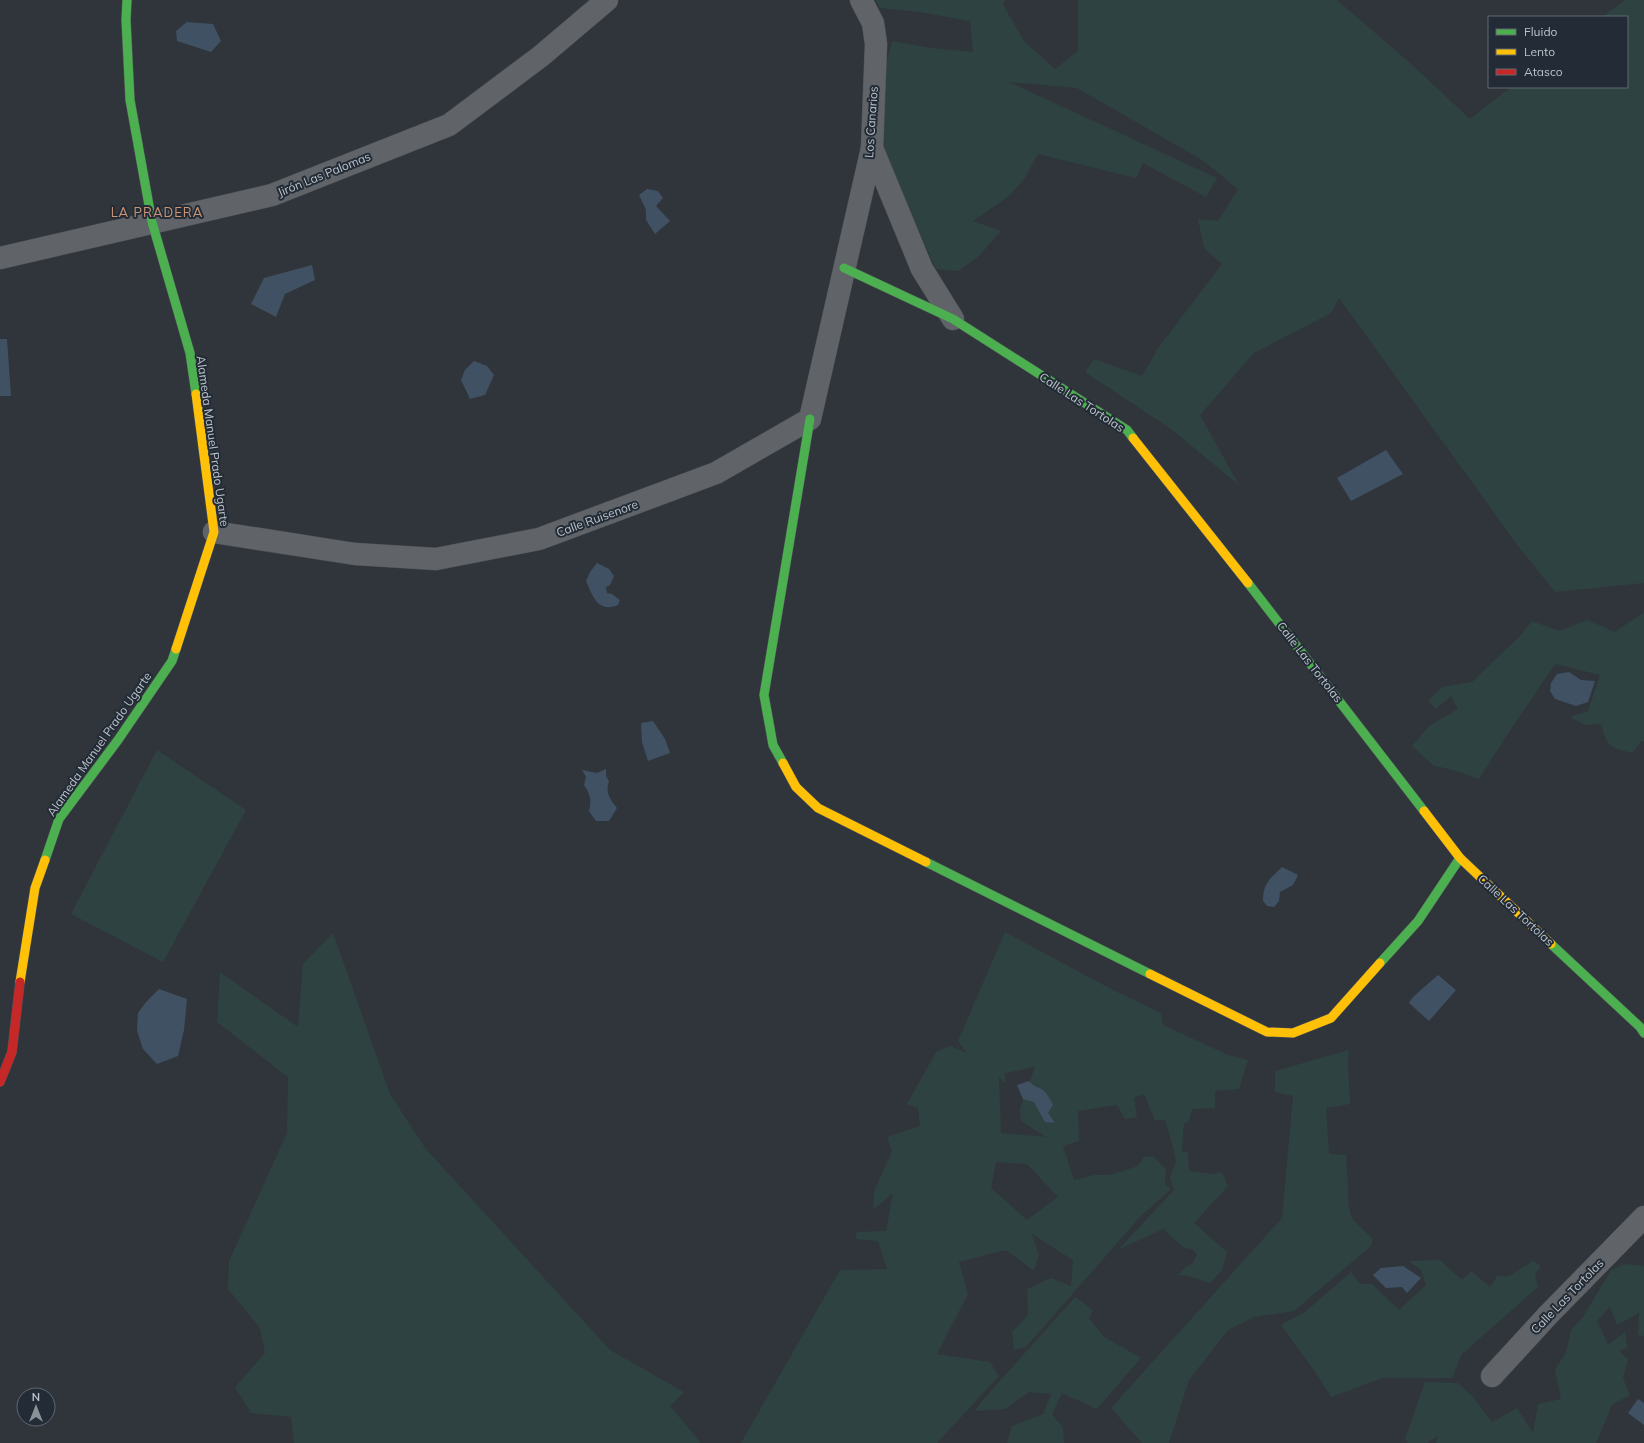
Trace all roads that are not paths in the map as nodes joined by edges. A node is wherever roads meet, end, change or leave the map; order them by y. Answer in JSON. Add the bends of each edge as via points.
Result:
{"nodes":[{"id":1,"x":128,"y":0,"type":"edge"},
{"id":2,"x":607,"y":0,"type":"edge"},
{"id":3,"x":861,"y":0,"type":"edge"},
{"id":4,"x":872,"y":148,"type":"junction"},
{"id":5,"x":152,"y":222,"type":"junction"},
{"id":6,"x":0,"y":258,"type":"edge"},
{"id":7,"x":844,"y":268,"type":"junction"},
{"id":8,"x":953,"y":319,"type":"junction"},
{"id":9,"x":810,"y":419,"type":"junction"},
{"id":10,"x":214,"y":532,"type":"junction"},
{"id":11,"x":1460,"y":858,"type":"junction"},
{"id":12,"x":1644,"y":1033,"type":"edge"},
{"id":13,"x":0,"y":1082,"type":"edge"},
{"id":14,"x":1644,"y":1217,"type":"edge"},
{"id":15,"x":1492,"y":1376,"type":"dead end"}],
"edges":[{"from":1,"to":5,"type":"street","name":"Alameda Manuel Prado Ugarte","via":[[126,20],[130,100]]},
{"from":2,"to":5,"type":"street","name":"Jirón Las Palomas","via":[[541,56],[449,124],[272,195]]},
{"from":3,"to":4,"type":"street","name":"Los Canarios","via":[[873,23],[876,44]]},
{"from":4,"to":7,"type":"street","name":"Los Canarios"},
{"from":4,"to":8,"type":"street","name":"Calle Las Tortolas","via":[[922,269]]},
{"from":5,"to":6,"type":"street","name":"Jirón Las Palomas"},
{"from":5,"to":10,"type":"street","name":"Alameda Manuel Prado Ugarte","via":[[190,353]]},
{"from":7,"to":8,"type":"street","name":"Calle Las Tortolas"},
{"from":7,"to":9,"type":"street"},
{"from":8,"to":11,"type":"street","name":"Calle Las Tortolas","via":[[1127,430]]},
{"from":9,"to":10,"type":"street","name":"Calle Ruisenore","via":[[708,476],[539,539],[436,559],[355,554]]},
{"from":9,"to":11,"type":"street","via":[[764,695],[773,745],[796,787],[818,808],[1267,1032],[1293,1033],[1331,1018],[1418,921]]},
{"from":10,"to":13,"type":"street","name":"Alameda Manuel Prado Ugarte","via":[[172,661],[118,740],[59,819],[36,888],[21,969],[12,1052]]},
{"from":11,"to":12,"type":"street","name":"Calle Las Tortolas"},
{"from":14,"to":15,"type":"street","name":"Calle Las Tortolas"}]}
